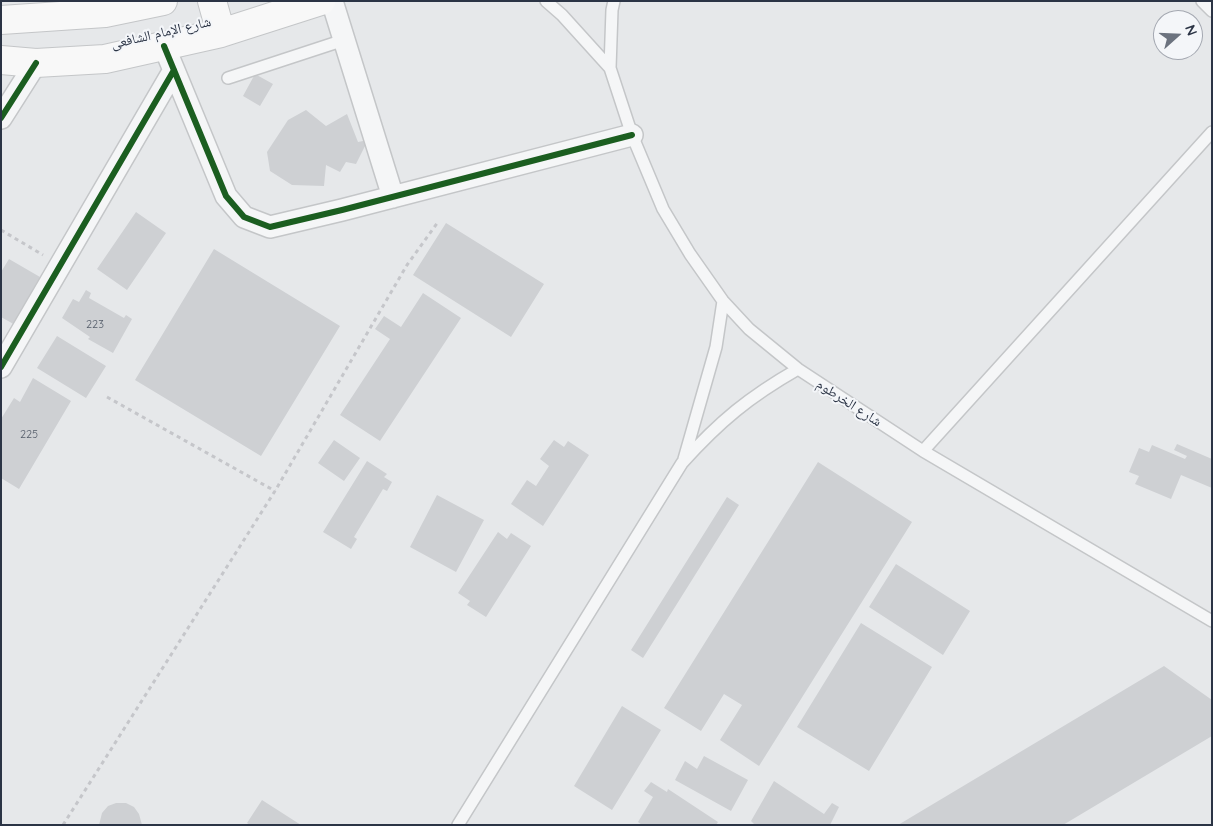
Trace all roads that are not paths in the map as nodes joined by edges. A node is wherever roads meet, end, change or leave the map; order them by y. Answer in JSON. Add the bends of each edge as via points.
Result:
{"nodes":[{"id":1,"x":163,"y":1,"type":"edge"},
{"id":2,"x":212,"y":1,"type":"edge"},
{"id":3,"x":321,"y":1,"type":"edge"},
{"id":4,"x":332,"y":1,"type":"edge"},
{"id":5,"x":546,"y":1,"type":"edge"},
{"id":6,"x":614,"y":1,"type":"edge"},
{"id":7,"x":1202,"y":1,"type":"edge"},
{"id":8,"x":1212,"y":11,"type":"edge"},
{"id":9,"x":1,"y":20,"type":"edge"},
{"id":10,"x":221,"y":33,"type":"junction"},
{"id":11,"x":344,"y":40,"type":"junction"},
{"id":12,"x":169,"y":58,"type":"junction"},
{"id":13,"x":1,"y":60,"type":"edge"},
{"id":14,"x":36,"y":63,"type":"junction"},
{"id":15,"x":610,"y":68,"type":"junction"},
{"id":16,"x":228,"y":78,"type":"dead end"},
{"id":17,"x":1,"y":118,"type":"edge"},
{"id":18,"x":1212,"y":132,"type":"edge"},
{"id":19,"x":632,"y":135,"type":"junction"},
{"id":20,"x":393,"y":197,"type":"junction"},
{"id":21,"x":723,"y":301,"type":"junction"},
{"id":22,"x":4,"y":357,"type":"edge"},
{"id":23,"x":798,"y":369,"type":"junction"},
{"id":24,"x":922,"y":451,"type":"junction"},
{"id":25,"x":682,"y":463,"type":"junction"},
{"id":26,"x":1212,"y":622,"type":"edge"},
{"id":27,"x":458,"y":825,"type":"edge"}],
"edges":[{"from":1,"to":9,"type":"street","via":[[105,13]]},
{"from":2,"to":10,"type":"street"},
{"from":3,"to":10,"type":"street","name":"شارع الإمام الشافعى"},
{"from":4,"to":11,"type":"street"},
{"from":5,"to":15,"type":"lane","name":"شارع الخرطوم"},
{"from":6,"to":15,"type":"lane","name":"شارع الخرطوم"},
{"from":7,"to":8,"type":"lane"},
{"from":10,"to":12,"type":"street","name":"شارع الإمام الشافعى"},
{"from":11,"to":16,"type":"lane"},
{"from":11,"to":20,"type":"street"},
{"from":12,"to":14,"type":"street","name":"شارع الإمام الشافعى"},
{"from":12,"to":20,"type":"street","via":[[226,196],[244,217],[270,226]]},
{"from":12,"to":22,"type":"street","via":[[60,266]]},
{"from":13,"to":14,"type":"street","name":"شارع الإمام الشافعى"},
{"from":14,"to":17,"type":"street"},
{"from":15,"to":19,"type":"lane","name":"شارع الخرطوم"},
{"from":18,"to":24,"type":"lane"},
{"from":19,"to":20,"type":"street"},
{"from":19,"to":21,"type":"lane","name":"شارع الخرطوم","via":[[663,209]]},
{"from":21,"to":23,"type":"lane","name":"شارع الخرطوم","via":[[749,329]]},
{"from":21,"to":25,"type":"lane","via":[[716,347]]},
{"from":23,"to":24,"type":"lane","name":"شارع الخرطوم"},
{"from":23,"to":25,"type":"lane","via":[[728,416]]},
{"from":24,"to":26,"type":"lane","name":"شارع الخرطوم"},
{"from":25,"to":27,"type":"lane"}]}
